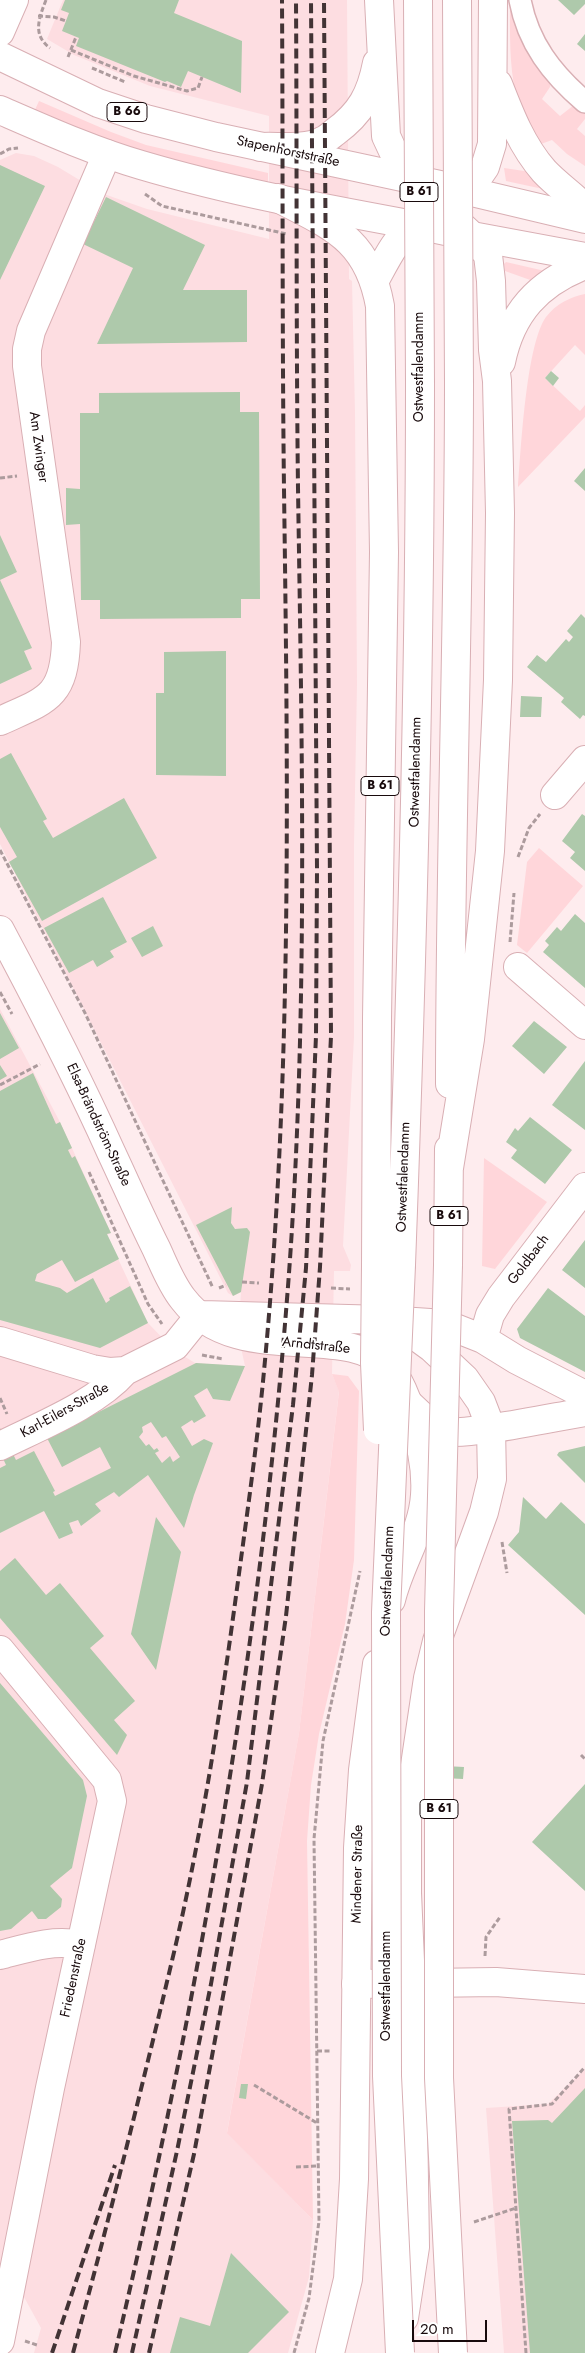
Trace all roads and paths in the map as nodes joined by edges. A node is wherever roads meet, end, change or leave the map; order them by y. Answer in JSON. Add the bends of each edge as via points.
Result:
{"nodes":[{"id":1,"x":14,"y":0,"type":"edge"},
{"id":2,"x":46,"y":0,"type":"edge"},
{"id":3,"x":379,"y":0,"type":"edge"},
{"id":4,"x":418,"y":0,"type":"edge"},
{"id":5,"x":457,"y":0,"type":"edge"},
{"id":6,"x":493,"y":0,"type":"edge"},
{"id":7,"x":520,"y":0,"type":"edge"},
{"id":8,"x":39,"y":16,"type":"junction"},
{"id":9,"x":66,"y":21,"type":"dead end"},
{"id":10,"x":0,"y":32,"type":"edge"},
{"id":11,"x":76,"y":37,"type":"dead end"},
{"id":12,"x":48,"y":48,"type":"dead end"},
{"id":13,"x":380,"y":49,"type":"junction"},
{"id":14,"x":71,"y":50,"type":"junction"},
{"id":15,"x":0,"y":56,"type":"edge"},
{"id":16,"x":68,"y":57,"type":"dead end"},
{"id":17,"x":493,"y":70,"type":"junction"},
{"id":18,"x":202,"y":77,"type":"dead end"},
{"id":19,"x":585,"y":102,"type":"edge"},
{"id":20,"x":0,"y":110,"type":"edge"},
{"id":21,"x":262,"y":147,"type":"junction"},
{"id":22,"x":21,"y":148,"type":"dead end"},
{"id":23,"x":0,"y":154,"type":"edge"},
{"id":24,"x":107,"y":154,"type":"junction"},
{"id":25,"x":410,"y":178,"type":"junction"},
{"id":26,"x":463,"y":190,"type":"junction"},
{"id":27,"x":142,"y":192,"type":"dead end"},
{"id":28,"x":278,"y":198,"type":"junction"},
{"id":29,"x":440,"y":206,"type":"junction"},
{"id":30,"x":585,"y":208,"type":"edge"},
{"id":31,"x":585,"y":219,"type":"edge"},
{"id":32,"x":413,"y":225,"type":"junction"},
{"id":33,"x":294,"y":236,"type":"dead end"},
{"id":34,"x":472,"y":236,"type":"junction"},
{"id":35,"x":585,"y":257,"type":"edge"},
{"id":36,"x":585,"y":265,"type":"edge"},
{"id":37,"x":376,"y":280,"type":"junction"},
{"id":38,"x":497,"y":381,"type":"junction"},
{"id":39,"x":0,"y":722,"type":"edge"},
{"id":40,"x":585,"y":760,"type":"edge"},
{"id":41,"x":555,"y":795,"type":"joint"},
{"id":42,"x":0,"y":850,"type":"edge"},
{"id":43,"x":517,"y":865,"type":"dead end"},
{"id":44,"x":514,"y":892,"type":"dead end"},
{"id":45,"x":0,"y":930,"type":"edge"},
{"id":46,"x":518,"y":967,"type":"joint"},
{"id":47,"x":0,"y":992,"type":"edge"},
{"id":48,"x":13,"y":1016,"type":"dead end"},
{"id":49,"x":585,"y":1024,"type":"edge"},
{"id":50,"x":35,"y":1056,"type":"dead end"},
{"id":51,"x":40,"y":1064,"type":"junction"},
{"id":52,"x":44,"y":1072,"type":"dead end"},
{"id":53,"x":0,"y":1085,"type":"edge"},
{"id":54,"x":449,"y":1168,"type":"junction"},
{"id":55,"x":88,"y":1170,"type":"dead end"},
{"id":56,"x":585,"y":1187,"type":"edge"},
{"id":57,"x":388,"y":1266,"type":"junction"},
{"id":58,"x":242,"y":1282,"type":"dead end"},
{"id":59,"x":259,"y":1283,"type":"dead end"},
{"id":60,"x":214,"y":1291,"type":"dead end"},
{"id":61,"x":200,"y":1315,"type":"junction"},
{"id":62,"x":158,"y":1320,"type":"dead end"},
{"id":63,"x":385,"y":1320,"type":"junction"},
{"id":64,"x":483,"y":1339,"type":"junction"},
{"id":65,"x":180,"y":1340,"type":"junction"},
{"id":66,"x":0,"y":1341,"type":"edge"},
{"id":67,"x":227,"y":1359,"type":"dead end"},
{"id":68,"x":125,"y":1371,"type":"junction"},
{"id":69,"x":585,"y":1395,"type":"edge"},
{"id":70,"x":408,"y":1403,"type":"junction"},
{"id":71,"x":585,"y":1412,"type":"edge"},
{"id":72,"x":492,"y":1428,"type":"junction"},
{"id":73,"x":0,"y":1446,"type":"edge"},
{"id":74,"x":501,"y":1537,"type":"dead end"},
{"id":75,"x":360,"y":1567,"type":"dead end"},
{"id":76,"x":507,"y":1573,"type":"dead end"},
{"id":77,"x":0,"y":1650,"type":"edge"},
{"id":78,"x":581,"y":1755,"type":"dead end"},
{"id":79,"x":585,"y":1759,"type":"edge"},
{"id":80,"x":500,"y":1917,"type":"dead end"},
{"id":81,"x":81,"y":1945,"type":"junction"},
{"id":82,"x":0,"y":1955,"type":"edge"},
{"id":83,"x":484,"y":1982,"type":"junction"},
{"id":84,"x":411,"y":1983,"type":"junction"},
{"id":85,"x":356,"y":1984,"type":"junction"},
{"id":86,"x":585,"y":1989,"type":"edge"},
{"id":87,"x":585,"y":2067,"type":"edge"},
{"id":88,"x":254,"y":2085,"type":"dead end"},
{"id":89,"x":317,"y":2123,"type":"junction"},
{"id":90,"x":318,"y":2166,"type":"junction"},
{"id":91,"x":296,"y":2167,"type":"dead end"},
{"id":92,"x":516,"y":2208,"type":"junction"},
{"id":93,"x":474,"y":2222,"type":"dead end"},
{"id":94,"x":401,"y":2314,"type":"junction"},
{"id":95,"x":0,"y":2341,"type":"edge"},
{"id":96,"x":294,"y":2353,"type":"edge"},
{"id":97,"x":330,"y":2353,"type":"edge"},
{"id":98,"x":392,"y":2353,"type":"edge"},
{"id":99,"x":398,"y":2353,"type":"edge"},
{"id":100,"x":412,"y":2353,"type":"edge"},
{"id":101,"x":453,"y":2353,"type":"edge"},
{"id":102,"x":526,"y":2353,"type":"edge"}],
"edges":[{"from":1,"to":10,"type":"main road"},
{"from":2,"to":8,"type":"path"},
{"from":3,"to":13,"type":"main road","number":"B 61"},
{"from":4,"to":57,"type":"main road","name":"Ostwestfalendamm","number":"B 61","bridge":true,"via":[[420,566],[413,919]]},
{"from":5,"to":54,"type":"main road","number":"B 61","bridge":true,"via":[[459,544],[450,935]]},
{"from":6,"to":17,"type":"main road","number":"B 61"},
{"from":7,"to":19,"type":"street","via":[[532,42],[569,88]]},
{"from":8,"to":9,"type":"path","via":[[54,16]]},
{"from":8,"to":12,"type":"path","via":[[38,33]]},
{"from":11,"to":14,"type":"path"},
{"from":13,"to":21,"type":"main road","number":"B 61","via":[[373,82],[363,105],[350,121],[322,142]]},
{"from":13,"to":25,"type":"main road","number":"B 61","via":[[386,136],[400,166]]},
{"from":14,"to":16,"type":"path"},
{"from":14,"to":18,"type":"path","via":[[134,76],[187,91],[198,88]]},
{"from":15,"to":21,"type":"main road","name":"Stapenhorststraße","number":"B 66","via":[[98,103],[146,119]]},
{"from":17,"to":26,"type":"main road","number":"B 61","via":[[490,155],[476,180]]},
{"from":17,"to":30,"type":"main road","number":"B 61","via":[[517,131],[534,157]]},
{"from":20,"to":24,"type":"main road"},
{"from":21,"to":25,"type":"main road","name":"Stapenhorststraße","number":"B 66"},
{"from":22,"to":23,"type":"path"},
{"from":24,"to":28,"type":"main road","via":[[168,173]]},
{"from":24,"to":39,"type":"main road","name":"Am Zwinger","via":[[31,331],[27,349],[66,642],[65,660],[56,688],[46,700]]},
{"from":25,"to":26,"type":"main road","name":"Stapenhorststraße","number":"B 66"},
{"from":25,"to":29,"type":"main road","number":"B 61"},
{"from":26,"to":29,"type":"main road","number":"B 61"},
{"from":26,"to":31,"type":"main road","name":"Stapenhorststraße"},
{"from":27,"to":33,"type":"path","via":[[162,206]]},
{"from":28,"to":32,"type":"main road"},
{"from":28,"to":37,"type":"main road","number":"B 61","via":[[322,221],[349,240]]},
{"from":29,"to":32,"type":"main road","number":"B 61"},
{"from":29,"to":34,"type":"main road","number":"B 61"},
{"from":32,"to":34,"type":"main road"},
{"from":32,"to":37,"type":"main road","number":"B 61","via":[[391,250]]},
{"from":34,"to":35,"type":"main road"},
{"from":34,"to":38,"type":"main road","number":"B 61","via":[[489,261]]},
{"from":36,"to":38,"type":"main road","number":"B 61","via":[[552,282],[533,296],[522,310],[503,350]]},
{"from":37,"to":57,"type":"main road","number":"B 61","via":[[381,324],[384,542],[376,1028]]},
{"from":38,"to":54,"type":"main road","number":"B 61","via":[[500,513],[498,680],[491,842],[470,1039]]},
{"from":40,"to":41,"type":"main road"},
{"from":41,"to":43,"type":"path","via":[[529,828]]},
{"from":42,"to":60,"type":"path","via":[[84,1013]]},
{"from":44,"to":46,"type":"path","via":[[509,956]]},
{"from":45,"to":61,"type":"main road","name":"Elsa-Brändström-Straße","via":[[72,1067],[165,1269],[181,1298]]},
{"from":46,"to":49,"type":"main road"},
{"from":47,"to":48,"type":"path"},
{"from":50,"to":51,"type":"path"},
{"from":51,"to":52,"type":"path"},
{"from":51,"to":53,"type":"path"},
{"from":54,"to":101,"type":"main road","number":"B 61","bridge":true,"via":[[440,1611],[440,2078]]},
{"from":55,"to":62,"type":"path"},
{"from":56,"to":64,"type":"main road","name":"Goldbach","via":[[501,1297],[490,1315]]},
{"from":57,"to":94,"type":"main road","name":"Ostwestfalendamm","number":"B 61","bridge":true,"via":[[375,1364],[386,1612],[387,2076]]},
{"from":58,"to":59,"type":"path"},
{"from":61,"to":63,"type":"main road","name":"Arndtstraße"},
{"from":61,"to":65,"type":"main road"},
{"from":61,"to":70,"type":"main road","name":"Arndtstraße","via":[[232,1334],[358,1350],[390,1369]]},
{"from":63,"to":64,"type":"main road","name":"Arndtstraße","via":[[444,1324]]},
{"from":63,"to":72,"type":"main road","name":"Arndtstraße","via":[[425,1343],[465,1379],[481,1402]]},
{"from":64,"to":69,"type":"main road","name":"Arndtstraße"},
{"from":65,"to":67,"type":"path","via":[[208,1357]]},
{"from":65,"to":68,"type":"main road","via":[[175,1346]]},
{"from":66,"to":68,"type":"main road","via":[[92,1369]]},
{"from":68,"to":73,"type":"main road","name":"Karl-Eilers-Straße","via":[[97,1396]]},
{"from":70,"to":72,"type":"main road","name":"Arndtstraße","via":[[435,1427],[447,1432]]},
{"from":70,"to":85,"type":"main road","name":"Mindener Straße","via":[[422,1447],[425,1496],[416,1532],[396,1578],[378,1657],[363,1770]]},
{"from":71,"to":72,"type":"main road","name":"Arndtstraße"},
{"from":72,"to":84,"type":"main road","via":[[490,1488],[469,1558],[437,1641],[416,1749],[407,1819]]},
{"from":74,"to":76,"type":"path"},
{"from":75,"to":89,"type":"path","via":[[323,1741],[314,1839]]},
{"from":77,"to":81,"type":"main road","name":"Friedenstraße","via":[[91,1759],[107,1780],[110,1790],[112,1801]]},
{"from":78,"to":79,"type":"path"},
{"from":80,"to":83,"type":"path","via":[[486,1937]]},
{"from":81,"to":82,"type":"main road","via":[[48,1943]]},
{"from":81,"to":95,"type":"main road","name":"Friedenstraße"},
{"from":83,"to":84,"type":"main road"},
{"from":83,"to":86,"type":"main road"},
{"from":84,"to":85,"type":"main road"},
{"from":84,"to":94,"type":"main road","via":[[415,2247]]},
{"from":85,"to":97,"type":"main road","name":"Mindener Straße","via":[[354,2179],[348,2279]]},
{"from":87,"to":92,"type":"path","via":[[552,2104],[509,2108]]},
{"from":88,"to":89,"type":"path"},
{"from":89,"to":90,"type":"path"},
{"from":90,"to":91,"type":"path"},
{"from":90,"to":96,"type":"path","via":[[319,2221],[309,2298]]},
{"from":92,"to":93,"type":"path"},
{"from":92,"to":102,"type":"path"},
{"from":94,"to":98,"type":"main road"},
{"from":94,"to":99,"type":"main road","number":"B 61","bridge":true},
{"from":94,"to":100,"type":"main road"}]}
